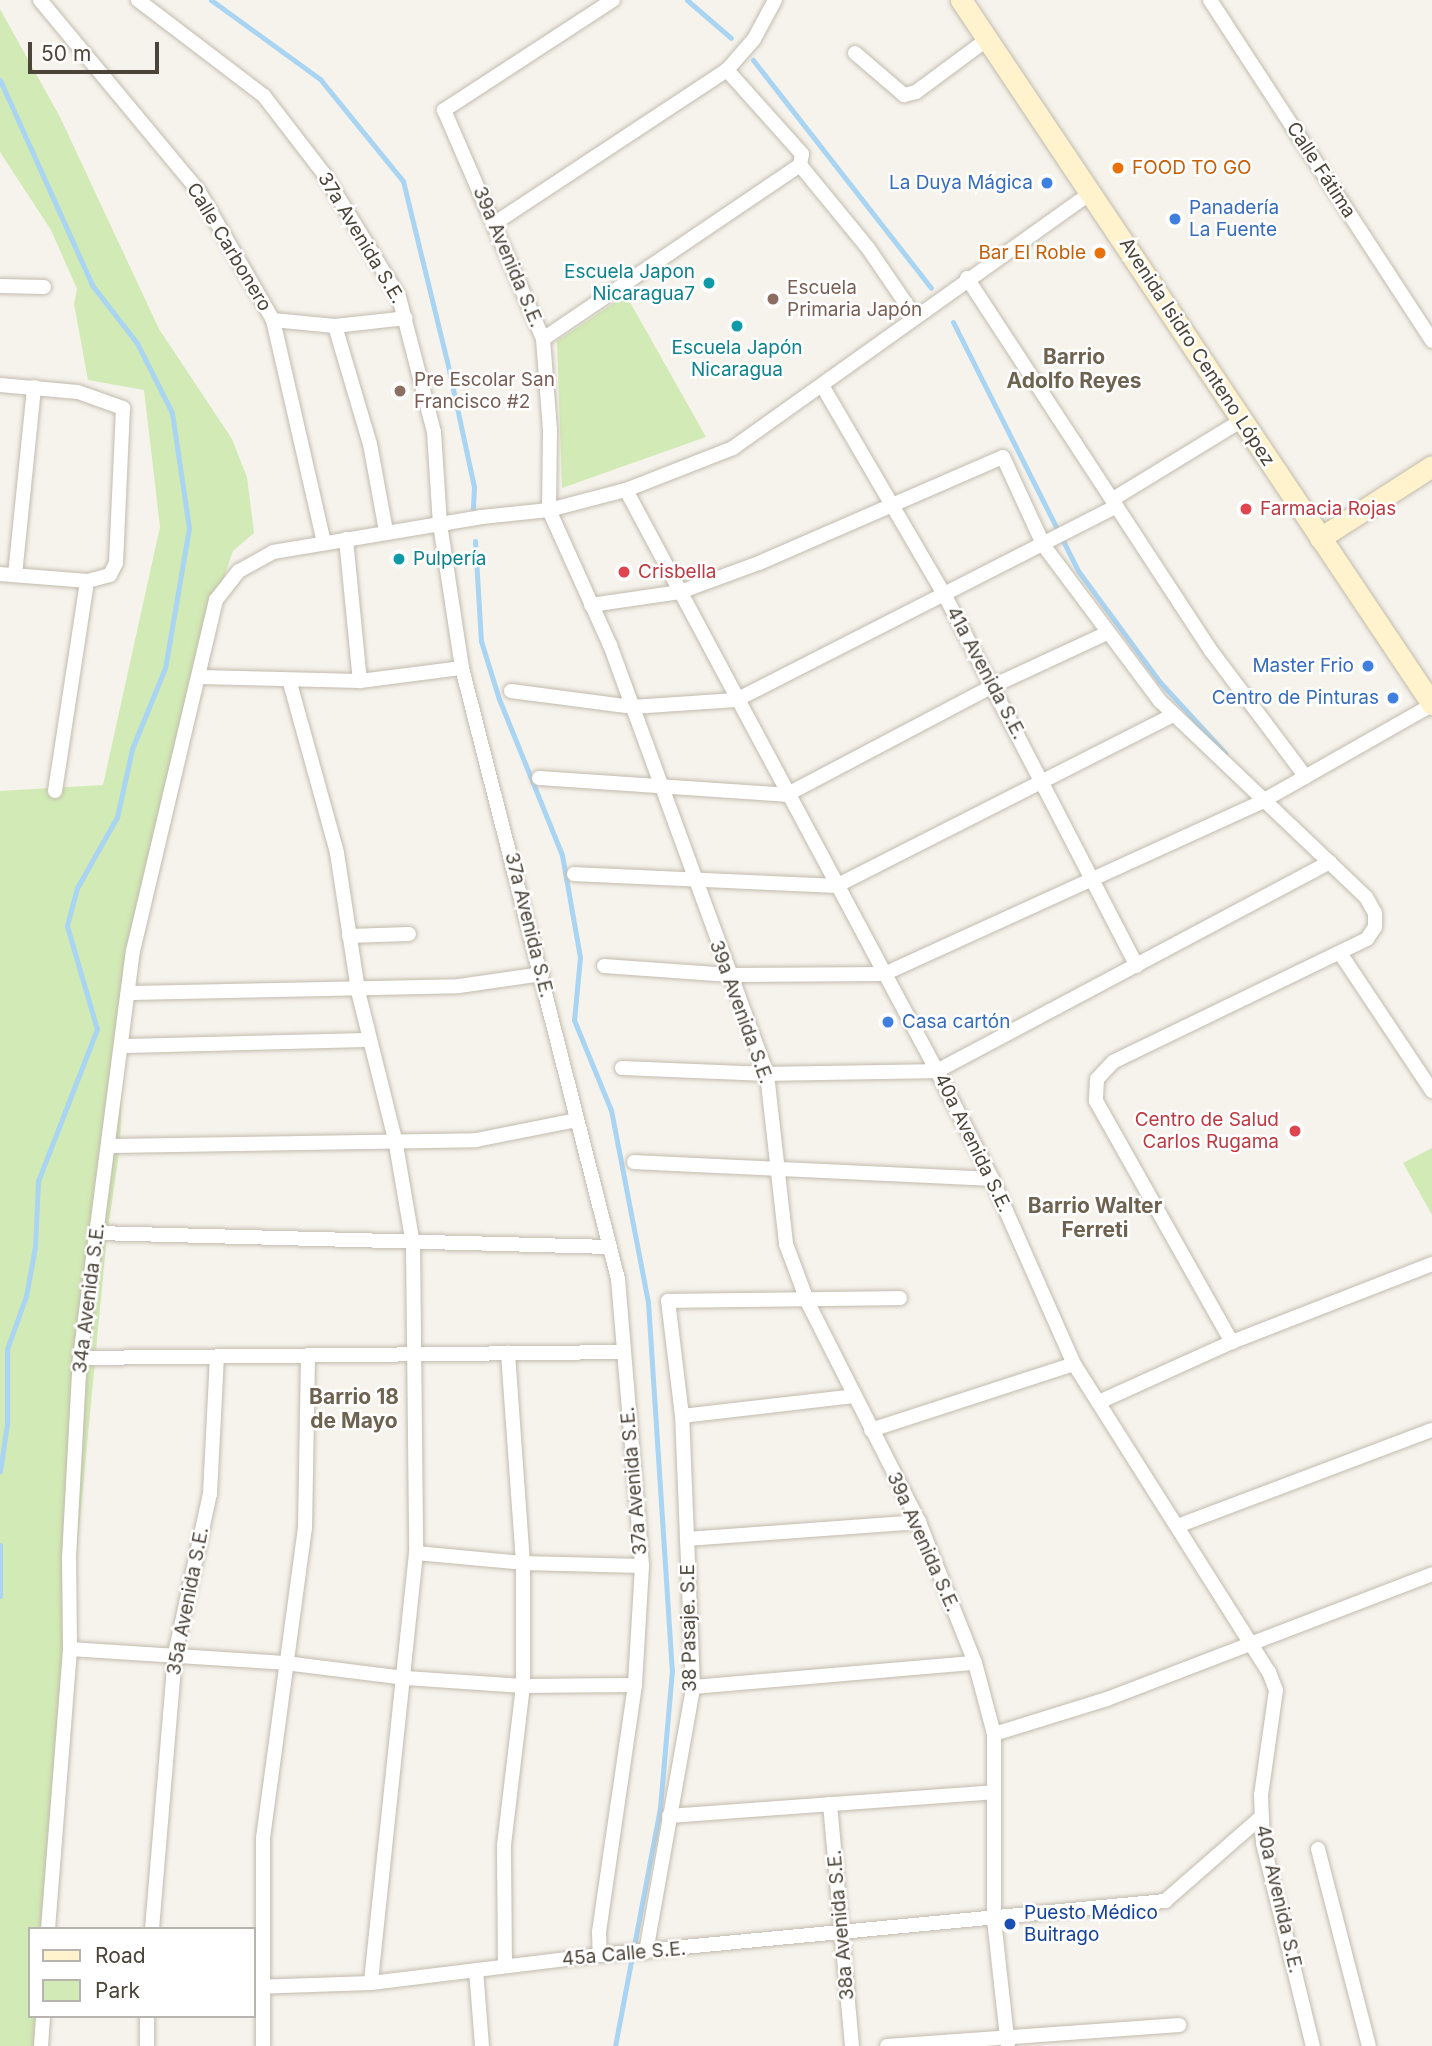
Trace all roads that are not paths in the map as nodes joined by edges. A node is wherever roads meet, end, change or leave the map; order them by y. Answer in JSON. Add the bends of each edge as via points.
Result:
{"nodes":[{"id":1,"x":40,"y":0,"type":"edge"},
{"id":2,"x":138,"y":0,"type":"edge"},
{"id":3,"x":613,"y":0,"type":"edge"},
{"id":4,"x":775,"y":0,"type":"edge"},
{"id":5,"x":961,"y":0,"type":"edge"},
{"id":6,"x":1210,"y":0,"type":"edge"},
{"id":7,"x":989,"y":38,"type":"junction"},
{"id":8,"x":855,"y":53,"type":"dead end"},
{"id":9,"x":727,"y":70,"type":"junction"},
{"id":10,"x":800,"y":166,"type":"junction"},
{"id":11,"x":1092,"y":192,"type":"junction"},
{"id":12,"x":495,"y":223,"type":"junction"},
{"id":13,"x":967,"y":278,"type":"junction"},
{"id":14,"x":0,"y":286,"type":"edge"},
{"id":15,"x":44,"y":287,"type":"dead end"},
{"id":16,"x":915,"y":317,"type":"junction"},
{"id":17,"x":407,"y":318,"type":"junction"},
{"id":18,"x":273,"y":320,"type":"junction"},
{"id":19,"x":335,"y":326,"type":"junction"},
{"id":20,"x":542,"y":339,"type":"junction"},
{"id":21,"x":1432,"y":341,"type":"edge"},
{"id":22,"x":0,"y":385,"type":"edge"},
{"id":23,"x":34,"y":387,"type":"junction"},
{"id":24,"x":823,"y":387,"type":"junction"},
{"id":25,"x":1241,"y":421,"type":"junction"},
{"id":26,"x":1432,"y":466,"type":"edge"},
{"id":27,"x":626,"y":491,"type":"junction"},
{"id":28,"x":1114,"y":503,"type":"junction"},
{"id":29,"x":891,"y":504,"type":"junction"},
{"id":30,"x":549,"y":510,"type":"junction"},
{"id":31,"x":440,"y":524,"type":"junction"},
{"id":32,"x":386,"y":531,"type":"junction"},
{"id":33,"x":1321,"y":538,"type":"junction"},
{"id":34,"x":346,"y":539,"type":"junction"},
{"id":35,"x":324,"y":543,"type":"junction"},
{"id":36,"x":1044,"y":546,"type":"junction"},
{"id":37,"x":7,"y":575,"type":"edge"},
{"id":38,"x":87,"y":581,"type":"junction"},
{"id":39,"x":680,"y":592,"type":"junction"},
{"id":40,"x":943,"y":592,"type":"junction"},
{"id":41,"x":591,"y":605,"type":"junction"},
{"id":42,"x":1107,"y":632,"type":"junction"},
{"id":43,"x":462,"y":668,"type":"junction"},
{"id":44,"x":201,"y":677,"type":"junction"},
{"id":45,"x":360,"y":681,"type":"junction"},
{"id":46,"x":290,"y":683,"type":"junction"},
{"id":47,"x":993,"y":685,"type":"junction"},
{"id":48,"x":511,"y":691,"type":"dead end"},
{"id":49,"x":736,"y":700,"type":"junction"},
{"id":50,"x":1432,"y":705,"type":"edge"},
{"id":51,"x":632,"y":707,"type":"junction"},
{"id":52,"x":1173,"y":715,"type":"junction"},
{"id":53,"x":1307,"y":777,"type":"junction"},
{"id":54,"x":539,"y":778,"type":"dead end"},
{"id":55,"x":1045,"y":782,"type":"junction"},
{"id":56,"x":660,"y":783,"type":"junction"},
{"id":57,"x":55,"y":791,"type":"dead end"},
{"id":58,"x":786,"y":795,"type":"junction"},
{"id":59,"x":1261,"y":802,"type":"junction"},
{"id":60,"x":1330,"y":862,"type":"junction"},
{"id":61,"x":574,"y":874,"type":"dead end"},
{"id":62,"x":1094,"y":880,"type":"junction"},
{"id":63,"x":695,"y":882,"type":"junction"},
{"id":64,"x":836,"y":886,"type":"junction"},
{"id":65,"x":409,"y":934,"type":"dead end"},
{"id":66,"x":349,"y":936,"type":"junction"},
{"id":67,"x":1340,"y":953,"type":"junction"},
{"id":68,"x":604,"y":967,"type":"dead end"},
{"id":69,"x":1137,"y":967,"type":"junction"},
{"id":70,"x":542,"y":974,"type":"junction"},
{"id":71,"x":884,"y":974,"type":"junction"},
{"id":72,"x":730,"y":975,"type":"junction"},
{"id":73,"x":358,"y":990,"type":"junction"},
{"id":74,"x":131,"y":993,"type":"junction"},
{"id":75,"x":369,"y":1040,"type":"junction"},
{"id":76,"x":123,"y":1046,"type":"junction"},
{"id":77,"x":622,"y":1068,"type":"dead end"},
{"id":78,"x":937,"y":1071,"type":"junction"},
{"id":79,"x":767,"y":1074,"type":"junction"},
{"id":80,"x":1432,"y":1091,"type":"edge"},
{"id":81,"x":576,"y":1120,"type":"junction"},
{"id":82,"x":395,"y":1139,"type":"junction"},
{"id":83,"x":111,"y":1146,"type":"junction"},
{"id":84,"x":634,"y":1162,"type":"dead end"},
{"id":85,"x":780,"y":1167,"type":"junction"},
{"id":86,"x":992,"y":1179,"type":"junction"},
{"id":87,"x":96,"y":1233,"type":"junction"},
{"id":88,"x":413,"y":1244,"type":"junction"},
{"id":89,"x":610,"y":1247,"type":"junction"},
{"id":90,"x":1432,"y":1264,"type":"edge"},
{"id":91,"x":900,"y":1298,"type":"dead end"},
{"id":92,"x":808,"y":1303,"type":"junction"},
{"id":93,"x":1232,"y":1342,"type":"junction"},
{"id":94,"x":623,"y":1352,"type":"junction"},
{"id":95,"x":414,"y":1353,"type":"junction"},
{"id":96,"x":508,"y":1353,"type":"junction"},
{"id":97,"x":308,"y":1355,"type":"junction"},
{"id":98,"x":79,"y":1358,"type":"junction"},
{"id":99,"x":217,"y":1358,"type":"junction"},
{"id":100,"x":1074,"y":1364,"type":"junction"},
{"id":101,"x":854,"y":1396,"type":"junction"},
{"id":102,"x":1099,"y":1402,"type":"junction"},
{"id":103,"x":682,"y":1416,"type":"junction"},
{"id":104,"x":871,"y":1430,"type":"junction"},
{"id":105,"x":1432,"y":1430,"type":"edge"},
{"id":106,"x":919,"y":1522,"type":"junction"},
{"id":107,"x":1180,"y":1525,"type":"junction"},
{"id":108,"x":687,"y":1539,"type":"junction"},
{"id":109,"x":416,"y":1553,"type":"junction"},
{"id":110,"x":523,"y":1563,"type":"junction"},
{"id":111,"x":642,"y":1566,"type":"junction"},
{"id":112,"x":1432,"y":1574,"type":"edge"},
{"id":113,"x":1254,"y":1641,"type":"junction"},
{"id":114,"x":70,"y":1649,"type":"junction"},
{"id":115,"x":174,"y":1654,"type":"junction"},
{"id":116,"x":285,"y":1662,"type":"junction"},
{"id":117,"x":975,"y":1663,"type":"junction"},
{"id":118,"x":406,"y":1678,"type":"junction"},
{"id":119,"x":635,"y":1685,"type":"junction"},
{"id":120,"x":523,"y":1686,"type":"junction"},
{"id":121,"x":693,"y":1687,"type":"junction"},
{"id":122,"x":994,"y":1734,"type":"junction"},
{"id":123,"x":993,"y":1792,"type":"junction"},
{"id":124,"x":830,"y":1804,"type":"junction"},
{"id":125,"x":669,"y":1816,"type":"junction"},
{"id":126,"x":1260,"y":1818,"type":"junction"},
{"id":127,"x":1318,"y":1849,"type":"dead end"},
{"id":128,"x":994,"y":1920,"type":"junction"},
{"id":129,"x":48,"y":1927,"type":"edge"},
{"id":130,"x":152,"y":1927,"type":"edge"},
{"id":131,"x":841,"y":1935,"type":"junction"},
{"id":132,"x":643,"y":1952,"type":"junction"},
{"id":133,"x":600,"y":1955,"type":"junction"},
{"id":134,"x":505,"y":1966,"type":"junction"},
{"id":135,"x":476,"y":1970,"type":"junction"},
{"id":136,"x":371,"y":1983,"type":"junction"},
{"id":137,"x":258,"y":1987,"type":"edge"},
{"id":138,"x":43,"y":2018,"type":"edge"},
{"id":139,"x":147,"y":2018,"type":"edge"},
{"id":140,"x":1179,"y":2025,"type":"dead end"},
{"id":141,"x":1008,"y":2041,"type":"edge"},
{"id":142,"x":41,"y":2046,"type":"edge"},
{"id":143,"x":147,"y":2046,"type":"edge"},
{"id":144,"x":263,"y":2046,"type":"edge"},
{"id":145,"x":482,"y":2046,"type":"edge"},
{"id":146,"x":852,"y":2046,"type":"edge"},
{"id":147,"x":887,"y":2046,"type":"edge"},
{"id":148,"x":1313,"y":2046,"type":"edge"},
{"id":149,"x":1369,"y":2046,"type":"edge"}],
"edges":[{"from":1,"to":18,"type":"street","name":"Calle Carbonero","via":[[198,190]]},
{"from":2,"to":17,"type":"street","name":"37a Avenida S.E.","via":[[280,113],[324,174],[399,297]]},
{"from":3,"to":12,"type":"street","name":"39a Avenida S.E.","via":[[444,110]]},
{"from":4,"to":9,"type":"street","via":[[754,39]]},
{"from":5,"to":7,"type":"street","name":"Avenida Isidro Centeno López"},
{"from":6,"to":21,"type":"street","name":"Calle Fátima"},
{"from":7,"to":8,"type":"street","via":[[916,92],[904,95]]},
{"from":7,"to":11,"type":"street","name":"Avenida Isidro Centeno López"},
{"from":9,"to":10,"type":"street","via":[[802,154]]},
{"from":9,"to":12,"type":"street"},
{"from":10,"to":16,"type":"street","via":[[868,248]]},
{"from":10,"to":20,"type":"street"},
{"from":11,"to":13,"type":"street","name":"34a Avenida S.E."},
{"from":11,"to":25,"type":"street","name":"Avenida Isidro Centeno López"},
{"from":12,"to":20,"type":"street","name":"39a Avenida S.E."},
{"from":13,"to":16,"type":"street","name":"34a Avenida S.E."},
{"from":13,"to":28,"type":"street"},
{"from":14,"to":15,"type":"street"},
{"from":16,"to":24,"type":"street","name":"34a Avenida S.E."},
{"from":17,"to":19,"type":"street"},
{"from":17,"to":31,"type":"street","name":"37a Avenida S.E.","via":[[434,432]]},
{"from":18,"to":19,"type":"street"},
{"from":18,"to":35,"type":"street","name":"Calle Carbonero"},
{"from":19,"to":32,"type":"street","via":[[370,444]]},
{"from":20,"to":30,"type":"street","name":"39a Avenida S.E.","via":[[550,430]]},
{"from":22,"to":23,"type":"street"},
{"from":23,"to":37,"type":"street"},
{"from":23,"to":38,"type":"street","via":[[78,392],[123,408],[116,563],[110,575]]},
{"from":24,"to":27,"type":"street","name":"34a Avenida S.E.","via":[[733,448]]},
{"from":24,"to":29,"type":"street","name":"41a Avenida S.E."},
{"from":25,"to":28,"type":"street"},
{"from":25,"to":33,"type":"street","name":"Avenida Isidro Centeno López"},
{"from":26,"to":33,"type":"street"},
{"from":27,"to":30,"type":"street","name":"34a Avenida S.E."},
{"from":27,"to":39,"type":"street","name":"40a Avenida S.E."},
{"from":28,"to":36,"type":"street"},
{"from":28,"to":53,"type":"street","via":[[1212,652]]},
{"from":29,"to":36,"type":"street","via":[[1003,457]]},
{"from":29,"to":39,"type":"street","via":[[759,563]]},
{"from":29,"to":40,"type":"street","name":"41a Avenida S.E."},
{"from":30,"to":31,"type":"street","name":"34a Avenida S.E."},
{"from":30,"to":41,"type":"street","name":"39a Avenida S.E."},
{"from":31,"to":32,"type":"street","name":"34a Avenida S.E."},
{"from":31,"to":43,"type":"street","name":"37a Avenida S.E."},
{"from":32,"to":34,"type":"street","name":"34a Avenida S.E."},
{"from":33,"to":50,"type":"street","name":"Avenida Isidro Centeno López"},
{"from":34,"to":35,"type":"street","name":"34a Avenida S.E."},
{"from":34,"to":45,"type":"street"},
{"from":35,"to":44,"type":"street","name":"34a Avenida S.E.","via":[[273,552],[239,571],[216,600]]},
{"from":36,"to":40,"type":"street"},
{"from":36,"to":42,"type":"street"},
{"from":37,"to":38,"type":"street"},
{"from":38,"to":57,"type":"street"},
{"from":39,"to":41,"type":"street"},
{"from":39,"to":49,"type":"street","name":"40a Avenida S.E."},
{"from":40,"to":47,"type":"street","name":"41a Avenida S.E."},
{"from":40,"to":49,"type":"street"},
{"from":41,"to":51,"type":"street","name":"39a Avenida S.E."},
{"from":42,"to":47,"type":"street"},
{"from":42,"to":52,"type":"street"},
{"from":43,"to":45,"type":"street"},
{"from":43,"to":70,"type":"street","name":"37a Avenida S.E."},
{"from":44,"to":46,"type":"street"},
{"from":44,"to":74,"type":"street","name":"34a Avenida S.E.","via":[[133,951]]},
{"from":45,"to":46,"type":"street"},
{"from":46,"to":66,"type":"street","via":[[337,853]]},
{"from":47,"to":55,"type":"street","name":"41a Avenida S.E."},
{"from":47,"to":58,"type":"street"},
{"from":48,"to":51,"type":"street"},
{"from":49,"to":51,"type":"street"},
{"from":49,"to":58,"type":"street","name":"40a Avenida S.E."},
{"from":50,"to":53,"type":"street"},
{"from":51,"to":56,"type":"street","name":"39a Avenida S.E."},
{"from":52,"to":55,"type":"street"},
{"from":52,"to":59,"type":"street"},
{"from":53,"to":59,"type":"street"},
{"from":54,"to":56,"type":"street"},
{"from":55,"to":62,"type":"street","name":"41a Avenida S.E."},
{"from":55,"to":64,"type":"street"},
{"from":56,"to":58,"type":"street"},
{"from":56,"to":63,"type":"street","name":"39a Avenida S.E."},
{"from":58,"to":64,"type":"street","name":"40a Avenida S.E."},
{"from":59,"to":60,"type":"street"},
{"from":59,"to":62,"type":"street"},
{"from":60,"to":67,"type":"street","via":[[1366,897],[1375,913],[1375,927],[1367,939]]},
{"from":60,"to":69,"type":"street"},
{"from":61,"to":63,"type":"street"},
{"from":62,"to":69,"type":"street","name":"41a Avenida S.E."},
{"from":62,"to":71,"type":"street"},
{"from":63,"to":64,"type":"street"},
{"from":63,"to":72,"type":"street","name":"39a Avenida S.E."},
{"from":64,"to":71,"type":"street","name":"40a Avenida S.E."},
{"from":65,"to":66,"type":"street"},
{"from":66,"to":73,"type":"street"},
{"from":67,"to":80,"type":"street"},
{"from":67,"to":93,"type":"street","via":[[1112,1062],[1097,1079],[1096,1101]]},
{"from":68,"to":72,"type":"street"},
{"from":69,"to":78,"type":"street"},
{"from":70,"to":73,"type":"street","via":[[459,986]]},
{"from":70,"to":81,"type":"street","name":"37a Avenida S.E."},
{"from":71,"to":72,"type":"street"},
{"from":71,"to":78,"type":"street","name":"40a Avenida S.E."},
{"from":72,"to":79,"type":"street","name":"39a Avenida S.E."},
{"from":73,"to":74,"type":"street"},
{"from":73,"to":75,"type":"street"},
{"from":74,"to":76,"type":"street","name":"34a Avenida S.E."},
{"from":75,"to":76,"type":"street"},
{"from":75,"to":82,"type":"street"},
{"from":76,"to":83,"type":"street","name":"34a Avenida S.E."},
{"from":77,"to":79,"type":"street"},
{"from":78,"to":79,"type":"street"},
{"from":78,"to":86,"type":"street","name":"40a Avenida S.E."},
{"from":79,"to":85,"type":"street","name":"39a Avenida S.E."},
{"from":81,"to":82,"type":"street","via":[[476,1140]]},
{"from":81,"to":89,"type":"street","name":"37a Avenida S.E."},
{"from":82,"to":83,"type":"street","via":[[284,1146]]},
{"from":82,"to":88,"type":"street"},
{"from":83,"to":87,"type":"street","name":"34a Avenida S.E."},
{"from":84,"to":85,"type":"street"},
{"from":85,"to":86,"type":"street"},
{"from":85,"to":92,"type":"street","name":"39a Avenida S.E.","via":[[786,1244]]},
{"from":86,"to":100,"type":"street","name":"40a Avenida S.E."},
{"from":87,"to":88,"type":"street"},
{"from":87,"to":98,"type":"street","name":"34a Avenida S.E."},
{"from":88,"to":89,"type":"street"},
{"from":88,"to":95,"type":"street"},
{"from":89,"to":94,"type":"street","name":"37a Avenida S.E."},
{"from":90,"to":93,"type":"street"},
{"from":91,"to":92,"type":"street"},
{"from":92,"to":101,"type":"street","name":"39a Avenida S.E."},
{"from":92,"to":103,"type":"street","name":"38 Pasaje. S.E","via":[[668,1301]]},
{"from":93,"to":102,"type":"street"},
{"from":94,"to":96,"type":"street"},
{"from":94,"to":111,"type":"street","name":"37a Avenida S.E."},
{"from":95,"to":96,"type":"street"},
{"from":95,"to":97,"type":"street"},
{"from":95,"to":109,"type":"street"},
{"from":96,"to":110,"type":"street"},
{"from":97,"to":99,"type":"street"},
{"from":97,"to":116,"type":"street","via":[[305,1530]]},
{"from":98,"to":99,"type":"street"},
{"from":98,"to":114,"type":"street","name":"34a Avenida S.E.","via":[[69,1558]]},
{"from":99,"to":115,"type":"street","name":"35a Avenida S.E.","via":[[210,1493]]},
{"from":100,"to":102,"type":"street","name":"40a Avenida S.E."},
{"from":100,"to":104,"type":"street"},
{"from":101,"to":103,"type":"street","via":[[817,1404]]},
{"from":101,"to":104,"type":"street","name":"39a Avenida S.E."},
{"from":102,"to":107,"type":"street","name":"40a Avenida S.E."},
{"from":103,"to":108,"type":"street","name":"38 Pasaje. S.E"},
{"from":104,"to":106,"type":"street","name":"39a Avenida S.E."},
{"from":105,"to":107,"type":"street"},
{"from":106,"to":108,"type":"street"},
{"from":106,"to":117,"type":"street","name":"39a Avenida S.E."},
{"from":107,"to":113,"type":"street","name":"40a Avenida S.E."},
{"from":108,"to":121,"type":"street","name":"38 Pasaje. S.E"},
{"from":109,"to":110,"type":"street"},
{"from":109,"to":118,"type":"street"},
{"from":110,"to":111,"type":"street"},
{"from":110,"to":120,"type":"street"},
{"from":111,"to":119,"type":"street","name":"37a Avenida S.E."},
{"from":112,"to":113,"type":"street"},
{"from":113,"to":122,"type":"street","via":[[1107,1699]]},
{"from":113,"to":126,"type":"street","name":"40a Avenida S.E.","via":[[1276,1690]]},
{"from":114,"to":115,"type":"street"},
{"from":114,"to":129,"type":"street","name":"34a Avenida S.E."},
{"from":115,"to":116,"type":"street"},
{"from":115,"to":130,"type":"street","name":"35a Avenida S.E."},
{"from":116,"to":118,"type":"street"},
{"from":116,"to":137,"type":"street","via":[[263,1838]]},
{"from":117,"to":121,"type":"street"},
{"from":117,"to":122,"type":"street","name":"39a Avenida S.E."},
{"from":118,"to":120,"type":"street"},
{"from":118,"to":136,"type":"street"},
{"from":119,"to":120,"type":"street"},
{"from":119,"to":133,"type":"street","name":"37a Avenida S.E.","via":[[599,1933]]},
{"from":120,"to":134,"type":"street","via":[[504,1845]]},
{"from":121,"to":125,"type":"street","name":"38 Pasaje. S.E"},
{"from":122,"to":123,"type":"street","name":"39a Avenida S.E."},
{"from":123,"to":124,"type":"street"},
{"from":123,"to":128,"type":"street","name":"39a Avenida S.E."},
{"from":124,"to":125,"type":"street"},
{"from":124,"to":131,"type":"street","name":"38a Avenida S.E."},
{"from":125,"to":132,"type":"street","name":"38 Pasaje. S.E"},
{"from":126,"to":128,"type":"street","name":"45a Calle S.E.","via":[[1165,1901]]},
{"from":126,"to":148,"type":"street","name":"40a Avenida S.E."},
{"from":127,"to":149,"type":"street"},
{"from":128,"to":131,"type":"street","name":"45a Calle S.E."},
{"from":128,"to":141,"type":"street","name":"39a Avenida S.E."},
{"from":131,"to":132,"type":"street","name":"45a Calle S.E."},
{"from":131,"to":146,"type":"street","name":"38a Avenida S.E."},
{"from":132,"to":133,"type":"street","name":"45a Calle S.E."},
{"from":133,"to":134,"type":"street","name":"45a Calle S.E."},
{"from":134,"to":135,"type":"street","name":"45a Calle S.E."},
{"from":135,"to":136,"type":"street","name":"45a Calle S.E."},
{"from":135,"to":145,"type":"street"},
{"from":136,"to":137,"type":"street","name":"45a Calle S.E."},
{"from":137,"to":144,"type":"street"},
{"from":138,"to":142,"type":"street"},
{"from":139,"to":143,"type":"street"},
{"from":140,"to":141,"type":"street"},
{"from":141,"to":147,"type":"street"}]}
